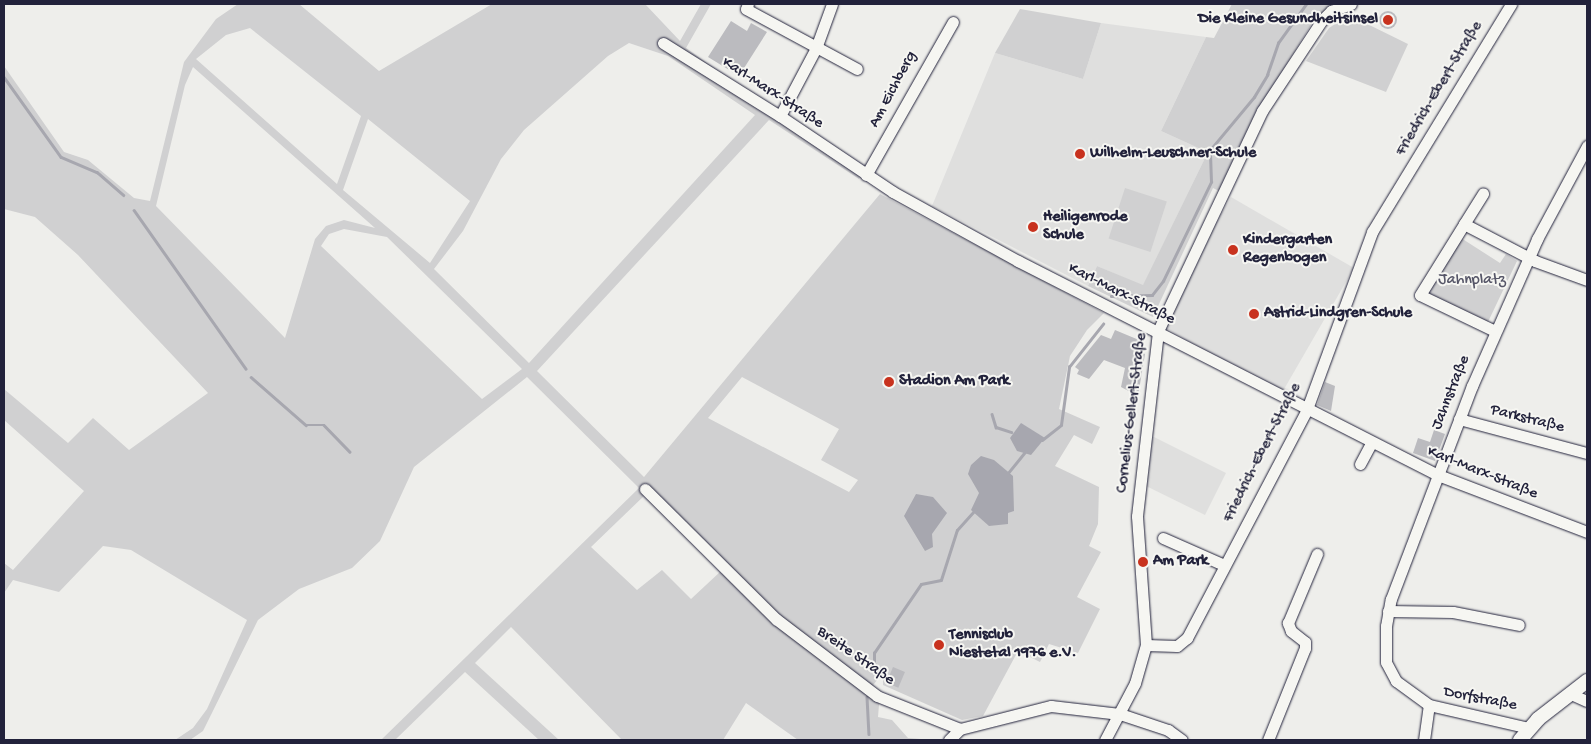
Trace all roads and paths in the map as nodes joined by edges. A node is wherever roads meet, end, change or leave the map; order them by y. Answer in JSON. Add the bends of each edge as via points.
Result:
{"nodes":[{"id":1,"x":748,"y":4,"type":"edge"},
{"id":2,"x":832,"y":4,"type":"edge"},
{"id":3,"x":1351,"y":4,"type":"edge"},
{"id":4,"x":1511,"y":4,"type":"edge"},
{"id":5,"x":952,"y":22,"type":"dead end"},
{"id":6,"x":662,"y":44,"type":"dead end"},
{"id":7,"x":816,"y":48,"type":"junction"},
{"id":8,"x":857,"y":69,"type":"dead end"},
{"id":9,"x":780,"y":116,"type":"junction"},
{"id":10,"x":1587,"y":146,"type":"edge"},
{"id":11,"x":1583,"y":165,"type":"edge"},
{"id":12,"x":866,"y":176,"type":"junction"},
{"id":13,"x":1483,"y":194,"type":"dead end"},
{"id":14,"x":1464,"y":224,"type":"junction"},
{"id":15,"x":1529,"y":257,"type":"junction"},
{"id":16,"x":1587,"y":280,"type":"edge"},
{"id":17,"x":1158,"y":331,"type":"junction"},
{"id":18,"x":1495,"y":331,"type":"junction"},
{"id":19,"x":1306,"y":409,"type":"junction"},
{"id":20,"x":1459,"y":419,"type":"junction"},
{"id":21,"x":1371,"y":443,"type":"junction"},
{"id":22,"x":1587,"y":453,"type":"edge"},
{"id":23,"x":1360,"y":464,"type":"dead end"},
{"id":24,"x":1438,"y":475,"type":"junction"},
{"id":25,"x":645,"y":489,"type":"dead end"},
{"id":26,"x":1587,"y":532,"type":"edge"},
{"id":27,"x":1163,"y":538,"type":"dead end"},
{"id":28,"x":1317,"y":554,"type":"dead end"},
{"id":29,"x":1224,"y":565,"type":"junction"},
{"id":30,"x":1388,"y":611,"type":"junction"},
{"id":31,"x":1519,"y":625,"type":"dead end"},
{"id":32,"x":1146,"y":645,"type":"junction"},
{"id":33,"x":1587,"y":681,"type":"edge"},
{"id":34,"x":1571,"y":694,"type":"junction"},
{"id":35,"x":1587,"y":701,"type":"edge"},
{"id":36,"x":1429,"y":705,"type":"junction"},
{"id":37,"x":1120,"y":714,"type":"junction"},
{"id":38,"x":1529,"y":728,"type":"junction"},
{"id":39,"x":960,"y":729,"type":"junction"},
{"id":40,"x":949,"y":740,"type":"edge"},
{"id":41,"x":1105,"y":740,"type":"edge"},
{"id":42,"x":1182,"y":740,"type":"edge"},
{"id":43,"x":1268,"y":740,"type":"edge"},
{"id":44,"x":1424,"y":740,"type":"edge"},
{"id":45,"x":1520,"y":740,"type":"edge"}],
"edges":[{"from":1,"to":7,"type":"street","via":[[746,9]]},
{"from":2,"to":7,"type":"street"},
{"from":3,"to":17,"type":"street","name":"Cornelius-Gellert-Straße","via":[[1331,11],[1322,20],[1262,111]]},
{"from":4,"to":19,"type":"street","name":"Friedrich-Ebert-Straße","via":[[1372,232]]},
{"from":5,"to":12,"type":"street","name":"Am Eichberg"},
{"from":6,"to":9,"type":"street","name":"Karl-Marx-Straße"},
{"from":7,"to":8,"type":"street"},
{"from":7,"to":9,"type":"street"},
{"from":9,"to":12,"type":"street","name":"Karl-Marx-Straße"},
{"from":10,"to":11,"type":"street","name":"Jahnstraße"},
{"from":11,"to":15,"type":"street","name":"Jahnstraße"},
{"from":12,"to":17,"type":"street","name":"Karl-Marx-Straße","via":[[1018,261]]},
{"from":13,"to":14,"type":"street"},
{"from":14,"to":15,"type":"street"},
{"from":14,"to":18,"type":"street","via":[[1420,295]]},
{"from":15,"to":16,"type":"street"},
{"from":15,"to":18,"type":"street","name":"Jahnstraße"},
{"from":17,"to":19,"type":"street","name":"Karl-Marx-Straße"},
{"from":17,"to":32,"type":"street","name":"Cornelius-Gellert-Straße","via":[[1137,516]]},
{"from":18,"to":20,"type":"street","name":"Jahnstraße"},
{"from":19,"to":21,"type":"street","name":"Karl-Marx-Straße"},
{"from":19,"to":29,"type":"street","name":"Friedrich-Ebert-Straße"},
{"from":20,"to":22,"type":"street","name":"Parkstraße"},
{"from":20,"to":24,"type":"street","name":"Jahnstraße"},
{"from":21,"to":23,"type":"street"},
{"from":21,"to":24,"type":"street","name":"Karl-Marx-Straße"},
{"from":24,"to":26,"type":"street","name":"Karl-Marx-Straße"},
{"from":24,"to":30,"type":"street","name":"Jahnstraße"},
{"from":25,"to":39,"type":"street","name":"Breite Straße","via":[[776,619],[809,646],[877,696]]},
{"from":27,"to":29,"type":"street"},
{"from":28,"to":43,"type":"street","via":[[1288,623],[1291,631],[1305,642],[1305,648]]},
{"from":29,"to":32,"type":"street","name":"Friedrich-Ebert-Straße","via":[[1187,638],[1177,646]]},
{"from":30,"to":31,"type":"street","via":[[1453,612]]},
{"from":30,"to":36,"type":"street","name":"Jahnstraße","via":[[1386,662],[1396,681]]},
{"from":32,"to":37,"type":"street","via":[[1135,683]]},
{"from":33,"to":34,"type":"main road"},
{"from":34,"to":35,"type":"street"},
{"from":34,"to":38,"type":"main road"},
{"from":36,"to":38,"type":"street","name":"Dorfstraße"},
{"from":36,"to":44,"type":"street","name":"Dorfstraße"},
{"from":37,"to":39,"type":"street","via":[[1050,706]]},
{"from":37,"to":41,"type":"street"},
{"from":37,"to":42,"type":"street","via":[[1160,727]]},
{"from":38,"to":45,"type":"main road"},
{"from":39,"to":40,"type":"street"}]}
